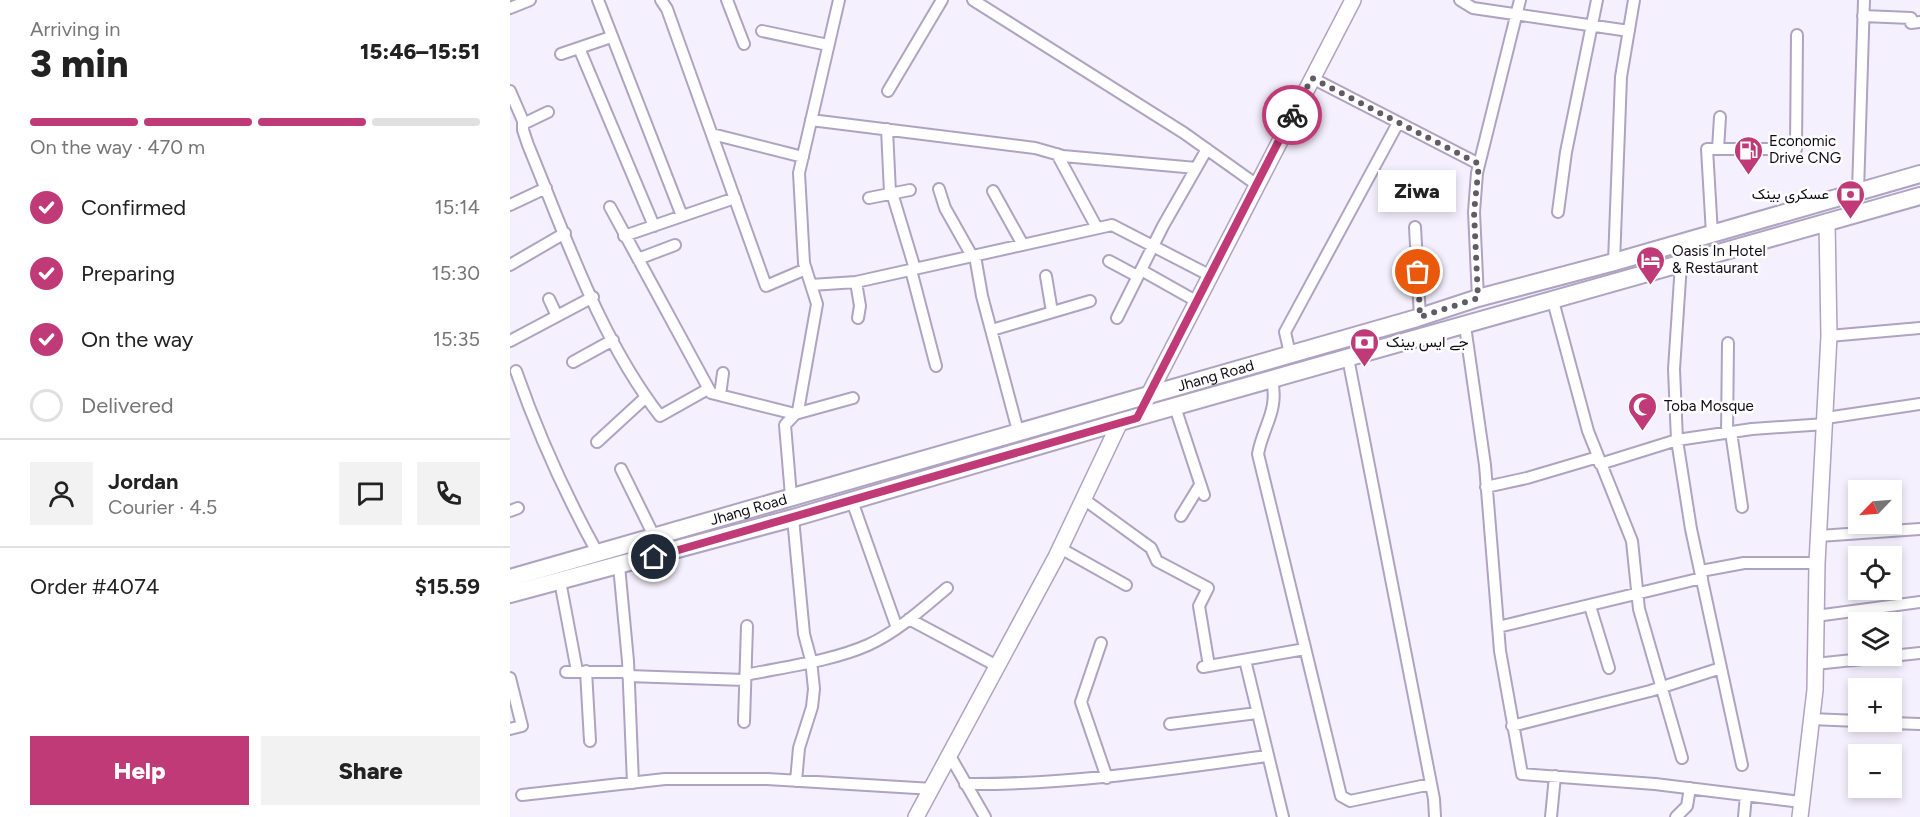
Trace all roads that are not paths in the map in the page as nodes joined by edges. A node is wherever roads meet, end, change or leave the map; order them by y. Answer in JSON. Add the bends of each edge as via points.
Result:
{"nodes":[{"id":1,"x":530,"y":0,"type":"edge"},
{"id":2,"x":598,"y":0,"type":"edge"},
{"id":3,"x":661,"y":0,"type":"edge"},
{"id":4,"x":839,"y":0,"type":"edge"},
{"id":5,"x":942,"y":0,"type":"edge"},
{"id":6,"x":973,"y":0,"type":"edge"},
{"id":7,"x":1353,"y":0,"type":"edge"},
{"id":8,"x":1460,"y":0,"type":"edge"},
{"id":9,"x":1520,"y":0,"type":"edge"},
{"id":10,"x":1597,"y":0,"type":"edge"},
{"id":11,"x":1634,"y":0,"type":"edge"},
{"id":12,"x":1863,"y":0,"type":"edge"},
{"id":13,"x":731,"y":1,"type":"edge"},
{"id":14,"x":510,"y":8,"type":"edge"},
{"id":15,"x":1515,"y":14,"type":"junction"},
{"id":16,"x":1863,"y":16,"type":"junction"},
{"id":17,"x":1920,"y":22,"type":"edge"},
{"id":18,"x":1592,"y":27,"type":"junction"},
{"id":19,"x":762,"y":31,"type":"dead end"},
{"id":20,"x":1629,"y":31,"type":"junction"},
{"id":21,"x":1797,"y":34,"type":"dead end"},
{"id":22,"x":611,"y":37,"type":"junction"},
{"id":23,"x":744,"y":44,"type":"dead end"},
{"id":24,"x":828,"y":45,"type":"junction"},
{"id":25,"x":579,"y":48,"type":"junction"},
{"id":26,"x":561,"y":54,"type":"dead end"},
{"id":27,"x":1312,"y":78,"type":"junction"},
{"id":28,"x":510,"y":91,"type":"edge"},
{"id":29,"x":888,"y":92,"type":"dead end"},
{"id":30,"x":548,"y":112,"type":"dead end"},
{"id":31,"x":1720,"y":117,"type":"dead end"},
{"id":32,"x":811,"y":120,"type":"junction"},
{"id":33,"x":1398,"y":123,"type":"junction"},
{"id":34,"x":523,"y":124,"type":"junction"},
{"id":35,"x":887,"y":129,"type":"junction"},
{"id":36,"x":712,"y":134,"type":"junction"},
{"id":37,"x":1718,"y":148,"type":"junction"},
{"id":38,"x":1207,"y":149,"type":"junction"},
{"id":39,"x":1057,"y":154,"type":"junction"},
{"id":40,"x":803,"y":157,"type":"junction"},
{"id":41,"x":1479,"y":164,"type":"junction"},
{"id":42,"x":1196,"y":168,"type":"junction"},
{"id":43,"x":1920,"y":174,"type":"edge"},
{"id":44,"x":1257,"y":185,"type":"junction"},
{"id":45,"x":546,"y":188,"type":"junction"},
{"id":46,"x":939,"y":189,"type":"dead end"},
{"id":47,"x":910,"y":190,"type":"dead end"},
{"id":48,"x":993,"y":191,"type":"dead end"},
{"id":49,"x":1858,"y":191,"type":"junction"},
{"id":50,"x":891,"y":193,"type":"junction"},
{"id":51,"x":1920,"y":196,"type":"edge"},
{"id":52,"x":735,"y":198,"type":"junction"},
{"id":53,"x":869,"y":198,"type":"dead end"},
{"id":54,"x":510,"y":205,"type":"edge"},
{"id":55,"x":610,"y":207,"type":"dead end"},
{"id":56,"x":1558,"y":212,"type":"dead end"},
{"id":57,"x":682,"y":216,"type":"junction"},
{"id":58,"x":1827,"y":222,"type":"junction"},
{"id":59,"x":654,"y":226,"type":"junction"},
{"id":60,"x":1415,"y":227,"type":"dead end"},
{"id":61,"x":1097,"y":228,"type":"junction"},
{"id":62,"x":565,"y":234,"type":"junction"},
{"id":63,"x":1712,"y":234,"type":"junction"},
{"id":64,"x":624,"y":236,"type":"junction"},
{"id":65,"x":675,"y":245,"type":"dead end"},
{"id":66,"x":1023,"y":245,"type":"junction"},
{"id":67,"x":1152,"y":246,"type":"junction"},
{"id":68,"x":973,"y":256,"type":"junction"},
{"id":69,"x":638,"y":259,"type":"junction"},
{"id":70,"x":1109,"y":261,"type":"dead end"},
{"id":71,"x":1614,"y":262,"type":"junction"},
{"id":72,"x":1681,"y":264,"type":"junction"},
{"id":73,"x":510,"y":265,"type":"edge"},
{"id":74,"x":806,"y":269,"type":"junction"},
{"id":75,"x":913,"y":269,"type":"junction"},
{"id":76,"x":1139,"y":273,"type":"junction"},
{"id":77,"x":1209,"y":275,"type":"junction"},
{"id":78,"x":1046,"y":276,"type":"dead end"},
{"id":79,"x":856,"y":282,"type":"junction"},
{"id":80,"x":811,"y":285,"type":"junction"},
{"id":81,"x":593,"y":297,"type":"junction"},
{"id":82,"x":1478,"y":298,"type":"junction"},
{"id":83,"x":549,"y":299,"type":"dead end"},
{"id":84,"x":1090,"y":301,"type":"dead end"},
{"id":85,"x":1196,"y":301,"type":"junction"},
{"id":86,"x":1553,"y":301,"type":"junction"},
{"id":87,"x":1052,"y":312,"type":"junction"},
{"id":88,"x":557,"y":316,"type":"junction"},
{"id":89,"x":1420,"y":317,"type":"junction"},
{"id":90,"x":858,"y":318,"type":"dead end"},
{"id":91,"x":1117,"y":318,"type":"dead end"},
{"id":92,"x":1466,"y":326,"type":"junction"},
{"id":93,"x":1920,"y":328,"type":"edge"},
{"id":94,"x":992,"y":330,"type":"junction"},
{"id":95,"x":1829,"y":336,"type":"junction"},
{"id":96,"x":613,"y":340,"type":"junction"},
{"id":97,"x":510,"y":341,"type":"edge"},
{"id":98,"x":1728,"y":343,"type":"dead end"},
{"id":99,"x":1290,"y":354,"type":"junction"},
{"id":100,"x":1348,"y":358,"type":"junction"},
{"id":101,"x":573,"y":362,"type":"dead end"},
{"id":102,"x":936,"y":366,"type":"dead end"},
{"id":103,"x":516,"y":371,"type":"dead end"},
{"id":104,"x":723,"y":374,"type":"dead end"},
{"id":105,"x":1272,"y":380,"type":"junction"},
{"id":106,"x":708,"y":389,"type":"junction"},
{"id":107,"x":720,"y":395,"type":"junction"},
{"id":108,"x":1148,"y":395,"type":"junction"},
{"id":109,"x":646,"y":397,"type":"junction"},
{"id":110,"x":853,"y":398,"type":"dead end"},
{"id":111,"x":1920,"y":404,"type":"edge"},
{"id":112,"x":1175,"y":407,"type":"junction"},
{"id":113,"x":795,"y":414,"type":"junction"},
{"id":114,"x":1129,"y":420,"type":"junction"},
{"id":115,"x":1826,"y":421,"type":"junction"},
{"id":116,"x":1018,"y":431,"type":"junction"},
{"id":117,"x":1729,"y":433,"type":"junction"},
{"id":118,"x":1677,"y":440,"type":"junction"},
{"id":119,"x":597,"y":442,"type":"dead end"},
{"id":120,"x":1599,"y":460,"type":"junction"},
{"id":121,"x":621,"y":469,"type":"dead end"},
{"id":122,"x":1486,"y":487,"type":"junction"},
{"id":123,"x":791,"y":496,"type":"junction"},
{"id":124,"x":1085,"y":500,"type":"junction"},
{"id":125,"x":852,"y":501,"type":"junction"},
{"id":126,"x":1742,"y":507,"type":"dead end"},
{"id":127,"x":1181,"y":516,"type":"dead end"},
{"id":128,"x":793,"y":518,"type":"junction"},
{"id":129,"x":1920,"y":529,"type":"edge"},
{"id":130,"x":654,"y":536,"type":"junction"},
{"id":131,"x":1820,"y":536,"type":"junction"},
{"id":132,"x":1060,"y":548,"type":"junction"},
{"id":133,"x":597,"y":552,"type":"junction"},
{"id":134,"x":1817,"y":563,"type":"junction"},
{"id":135,"x":619,"y":566,"type":"junction"},
{"id":136,"x":1701,"y":575,"type":"junction"},
{"id":137,"x":510,"y":578,"type":"edge"},
{"id":138,"x":560,"y":581,"type":"junction"},
{"id":139,"x":1126,"y":585,"type":"dead end"},
{"id":140,"x":947,"y":588,"type":"dead end"},
{"id":141,"x":510,"y":594,"type":"edge"},
{"id":142,"x":1638,"y":595,"type":"junction"},
{"id":143,"x":1920,"y":602,"type":"edge"},
{"id":144,"x":1590,"y":606,"type":"junction"},
{"id":145,"x":1816,"y":616,"type":"junction"},
{"id":146,"x":909,"y":619,"type":"junction"},
{"id":147,"x":747,"y":626,"type":"dead end"},
{"id":148,"x":897,"y":627,"type":"junction"},
{"id":149,"x":1498,"y":627,"type":"junction"},
{"id":150,"x":1101,"y":643,"type":"dead end"},
{"id":151,"x":1305,"y":649,"type":"junction"},
{"id":152,"x":1920,"y":653,"type":"edge"},
{"id":153,"x":811,"y":660,"type":"junction"},
{"id":154,"x":1245,"y":660,"type":"junction"},
{"id":155,"x":1815,"y":664,"type":"junction"},
{"id":156,"x":997,"y":666,"type":"junction"},
{"id":157,"x":1609,"y":668,"type":"dead end"},
{"id":158,"x":1721,"y":668,"type":"junction"},
{"id":159,"x":576,"y":671,"type":"junction"},
{"id":160,"x":628,"y":674,"type":"junction"},
{"id":161,"x":510,"y":678,"type":"edge"},
{"id":162,"x":745,"y":678,"type":"junction"},
{"id":163,"x":1663,"y":687,"type":"junction"},
{"id":164,"x":1257,"y":713,"type":"junction"},
{"id":165,"x":1811,"y":719,"type":"junction"},
{"id":166,"x":1848,"y":721,"type":"edge"},
{"id":167,"x":744,"y":722,"type":"dead end"},
{"id":168,"x":1902,"y":723,"type":"edge"},
{"id":169,"x":1170,"y":724,"type":"dead end"},
{"id":170,"x":1920,"y":724,"type":"edge"},
{"id":171,"x":1512,"y":726,"type":"junction"},
{"id":172,"x":510,"y":729,"type":"edge"},
{"id":173,"x":590,"y":741,"type":"dead end"},
{"id":174,"x":950,"y":756,"type":"junction"},
{"id":175,"x":1267,"y":756,"type":"junction"},
{"id":176,"x":1682,"y":758,"type":"dead end"},
{"id":177,"x":1742,"y":765,"type":"dead end"},
{"id":178,"x":1556,"y":776,"type":"junction"},
{"id":179,"x":1107,"y":778,"type":"junction"},
{"id":180,"x":796,"y":781,"type":"junction"},
{"id":181,"x":633,"y":783,"type":"junction"},
{"id":182,"x":965,"y":784,"type":"junction"},
{"id":183,"x":1431,"y":784,"type":"junction"},
{"id":184,"x":1690,"y":788,"type":"junction"},
{"id":185,"x":933,"y":789,"type":"junction"},
{"id":186,"x":522,"y":795,"type":"dead end"},
{"id":187,"x":1746,"y":795,"type":"junction"},
{"id":188,"x":1800,"y":809,"type":"edge"},
{"id":189,"x":916,"y":817,"type":"edge"},
{"id":190,"x":985,"y":817,"type":"edge"},
{"id":191,"x":1283,"y":817,"type":"edge"},
{"id":192,"x":1435,"y":817,"type":"edge"},
{"id":193,"x":1551,"y":817,"type":"edge"},
{"id":194,"x":1676,"y":817,"type":"edge"},
{"id":195,"x":1744,"y":817,"type":"edge"}],
"edges":[{"from":1,"to":14,"type":"street"},
{"from":2,"to":22,"type":"street"},
{"from":3,"to":36,"type":"street"},
{"from":4,"to":24,"type":"street"},
{"from":5,"to":29,"type":"street"},
{"from":6,"to":38,"type":"street"},
{"from":7,"to":27,"type":"street"},
{"from":8,"to":15,"type":"street","via":[[1473,8]]},
{"from":9,"to":15,"type":"street"},
{"from":10,"to":18,"type":"street"},
{"from":11,"to":20,"type":"street"},
{"from":12,"to":16,"type":"street"},
{"from":13,"to":23,"type":"street"},
{"from":15,"to":18,"type":"street"},
{"from":15,"to":41,"type":"street"},
{"from":16,"to":17,"type":"street","via":[[1911,18],[1911,23]]},
{"from":16,"to":49,"type":"street"},
{"from":18,"to":20,"type":"street"},
{"from":18,"to":56,"type":"street"},
{"from":19,"to":24,"type":"street"},
{"from":20,"to":71,"type":"street","via":[[1621,76]]},
{"from":21,"to":37,"type":"street","via":[[1796,149]]},
{"from":22,"to":25,"type":"street"},
{"from":22,"to":57,"type":"street"},
{"from":24,"to":32,"type":"street"},
{"from":25,"to":26,"type":"street"},
{"from":25,"to":59,"type":"street"},
{"from":27,"to":33,"type":"street"},
{"from":27,"to":44,"type":"street"},
{"from":28,"to":34,"type":"street"},
{"from":30,"to":34,"type":"street"},
{"from":31,"to":37,"type":"street"},
{"from":32,"to":35,"type":"street"},
{"from":32,"to":40,"type":"street"},
{"from":33,"to":41,"type":"street"},
{"from":33,"to":99,"type":"street","via":[[1286,332]]},
{"from":34,"to":45,"type":"street"},
{"from":35,"to":39,"type":"street"},
{"from":35,"to":50,"type":"street"},
{"from":36,"to":40,"type":"street"},
{"from":36,"to":52,"type":"street"},
{"from":37,"to":63,"type":"street","via":[[1707,148]]},
{"from":38,"to":42,"type":"street"},
{"from":38,"to":44,"type":"street"},
{"from":39,"to":42,"type":"street"},
{"from":39,"to":61,"type":"street"},
{"from":40,"to":74,"type":"street","via":[[800,173]]},
{"from":41,"to":82,"type":"street","via":[[1474,212]]},
{"from":42,"to":67,"type":"street"},
{"from":43,"to":49,"type":"main road","name":"Jhang Road"},
{"from":44,"to":77,"type":"street"},
{"from":45,"to":54,"type":"street"},
{"from":45,"to":62,"type":"street"},
{"from":46,"to":68,"type":"street","via":[[945,208]]},
{"from":47,"to":50,"type":"street"},
{"from":48,"to":66,"type":"street"},
{"from":49,"to":63,"type":"main road","name":"Jhang Road"},
{"from":50,"to":53,"type":"street"},
{"from":50,"to":75,"type":"street"},
{"from":51,"to":58,"type":"main road","name":"Jhang Road"},
{"from":52,"to":57,"type":"street"},
{"from":52,"to":74,"type":"street","via":[[766,286]]},
{"from":55,"to":64,"type":"street"},
{"from":57,"to":59,"type":"street"},
{"from":58,"to":72,"type":"main road","name":"Jhang Road"},
{"from":58,"to":95,"type":"street"},
{"from":59,"to":64,"type":"street"},
{"from":60,"to":89,"type":"street"},
{"from":61,"to":66,"type":"street"},
{"from":61,"to":67,"type":"street","via":[[1113,225]]},
{"from":62,"to":73,"type":"street"},
{"from":62,"to":81,"type":"street"},
{"from":63,"to":71,"type":"main road","name":"Jhang Road"},
{"from":64,"to":69,"type":"street"},
{"from":65,"to":69,"type":"street"},
{"from":66,"to":68,"type":"street"},
{"from":67,"to":76,"type":"street"},
{"from":67,"to":77,"type":"street"},
{"from":68,"to":75,"type":"street"},
{"from":68,"to":94,"type":"street"},
{"from":69,"to":106,"type":"street"},
{"from":70,"to":76,"type":"street"},
{"from":71,"to":82,"type":"main road","name":"Jhang Road"},
{"from":72,"to":86,"type":"main road","name":"Jhang Road"},
{"from":72,"to":118,"type":"street","via":[[1674,369]]},
{"from":74,"to":80,"type":"street"},
{"from":75,"to":79,"type":"street"},
{"from":75,"to":102,"type":"street"},
{"from":76,"to":85,"type":"street"},
{"from":76,"to":91,"type":"street"},
{"from":77,"to":85,"type":"street"},
{"from":78,"to":87,"type":"street"},
{"from":79,"to":80,"type":"street"},
{"from":79,"to":90,"type":"street"},
{"from":80,"to":113,"type":"street","via":[[817,304]]},
{"from":81,"to":88,"type":"street"},
{"from":81,"to":96,"type":"street"},
{"from":82,"to":89,"type":"main road","name":"Jhang Road"},
{"from":83,"to":88,"type":"street"},
{"from":84,"to":87,"type":"street"},
{"from":85,"to":108,"type":"street"},
{"from":86,"to":92,"type":"main road","name":"Jhang Road"},
{"from":86,"to":120,"type":"street"},
{"from":87,"to":94,"type":"street"},
{"from":88,"to":97,"type":"street"},
{"from":89,"to":99,"type":"main road","name":"Jhang Road"},
{"from":92,"to":100,"type":"main road","name":"Jhang Road"},
{"from":92,"to":122,"type":"street"},
{"from":93,"to":95,"type":"street"},
{"from":94,"to":116,"type":"street"},
{"from":95,"to":115,"type":"street"},
{"from":96,"to":101,"type":"street"},
{"from":96,"to":109,"type":"street"},
{"from":98,"to":117,"type":"street"},
{"from":99,"to":108,"type":"main road","name":"Jhang Road"},
{"from":100,"to":105,"type":"main road","name":"Jhang Road"},
{"from":100,"to":183,"type":"street"},
{"from":103,"to":133,"type":"street","via":[[535,425]]},
{"from":104,"to":107,"type":"street"},
{"from":105,"to":112,"type":"main road","name":"Jhang Road"},
{"from":105,"to":151,"type":"street","via":[[1276,396],[1258,454]]},
{"from":106,"to":107,"type":"street"},
{"from":106,"to":109,"type":"street","via":[[660,416]]},
{"from":107,"to":113,"type":"street"},
{"from":108,"to":114,"type":"street"},
{"from":108,"to":116,"type":"main road","name":"Jhang Road"},
{"from":109,"to":119,"type":"street"},
{"from":110,"to":113,"type":"street"},
{"from":111,"to":115,"type":"street"},
{"from":112,"to":114,"type":"main road","name":"Jhang Road"},
{"from":112,"to":127,"type":"street","via":[[1202,490]]},
{"from":113,"to":123,"type":"street","via":[[785,425]]},
{"from":114,"to":124,"type":"street"},
{"from":114,"to":125,"type":"main road","name":"Jhang Road"},
{"from":115,"to":117,"type":"street"},
{"from":115,"to":131,"type":"street"},
{"from":116,"to":123,"type":"main road","name":"Jhang Road"},
{"from":117,"to":118,"type":"street"},
{"from":117,"to":126,"type":"street"},
{"from":118,"to":120,"type":"street"},
{"from":118,"to":136,"type":"street"},
{"from":120,"to":122,"type":"street"},
{"from":120,"to":142,"type":"street","via":[[1632,541]]},
{"from":121,"to":130,"type":"street"},
{"from":122,"to":149,"type":"street"},
{"from":123,"to":130,"type":"main road","name":"Jhang Road"},
{"from":124,"to":132,"type":"street"},
{"from":124,"to":154,"type":"street","via":[[1151,548],[1156,561],[1208,588],[1199,606],[1206,667]]},
{"from":125,"to":128,"type":"main road","name":"Jhang Road"},
{"from":125,"to":148,"type":"street"},
{"from":128,"to":135,"type":"main road","name":"Jhang Road"},
{"from":128,"to":153,"type":"street","via":[[804,634]]},
{"from":129,"to":131,"type":"street"},
{"from":130,"to":133,"type":"main road","name":"Jhang Road"},
{"from":131,"to":134,"type":"street"},
{"from":132,"to":139,"type":"street"},
{"from":132,"to":156,"type":"street"},
{"from":133,"to":137,"type":"main road","name":"Jhang Road"},
{"from":134,"to":136,"type":"street","via":[[1744,563]]},
{"from":134,"to":145,"type":"street"},
{"from":135,"to":138,"type":"main road","name":"Jhang Road"},
{"from":135,"to":160,"type":"street"},
{"from":136,"to":142,"type":"street"},
{"from":136,"to":158,"type":"street"},
{"from":138,"to":141,"type":"main road","name":"Jhang Road"},
{"from":138,"to":159,"type":"street"},
{"from":140,"to":146,"type":"street"},
{"from":142,"to":144,"type":"street"},
{"from":142,"to":163,"type":"street"},
{"from":143,"to":145,"type":"street"},
{"from":144,"to":149,"type":"street"},
{"from":144,"to":157,"type":"street"},
{"from":145,"to":155,"type":"street"},
{"from":146,"to":148,"type":"street"},
{"from":146,"to":156,"type":"street"},
{"from":147,"to":162,"type":"street"},
{"from":148,"to":153,"type":"street","via":[[866,646]]},
{"from":149,"to":171,"type":"street"},
{"from":150,"to":179,"type":"street","via":[[1081,702]]},
{"from":151,"to":154,"type":"street"},
{"from":151,"to":183,"type":"street","via":[[1341,796],[1350,801]]},
{"from":152,"to":155,"type":"street"},
{"from":153,"to":162,"type":"street"},
{"from":153,"to":180,"type":"street","via":[[812,707],[799,748]]},
{"from":154,"to":164,"type":"street"},
{"from":155,"to":165,"type":"street"},
{"from":156,"to":174,"type":"street"},
{"from":158,"to":163,"type":"street"},
{"from":158,"to":177,"type":"street"},
{"from":159,"to":160,"type":"street"},
{"from":159,"to":173,"type":"street"},
{"from":160,"to":162,"type":"street"},
{"from":160,"to":181,"type":"street"},
{"from":161,"to":172,"type":"street","via":[[522,726]]},
{"from":162,"to":167,"type":"street"},
{"from":163,"to":171,"type":"street"},
{"from":163,"to":176,"type":"street"},
{"from":164,"to":169,"type":"street"},
{"from":164,"to":175,"type":"street"},
{"from":165,"to":166,"type":"street"},
{"from":165,"to":188,"type":"street"},
{"from":168,"to":170,"type":"street"},
{"from":171,"to":178,"type":"street","via":[[1522,774]]},
{"from":174,"to":182,"type":"street"},
{"from":174,"to":185,"type":"street"},
{"from":175,"to":179,"type":"street"},
{"from":175,"to":191,"type":"street"},
{"from":178,"to":184,"type":"street"},
{"from":178,"to":193,"type":"street"},
{"from":179,"to":182,"type":"street","via":[[1027,785]]},
{"from":180,"to":181,"type":"street","via":[[665,779]]},
{"from":180,"to":185,"type":"street"},
{"from":181,"to":186,"type":"street"},
{"from":182,"to":190,"type":"street"},
{"from":183,"to":192,"type":"street"},
{"from":184,"to":187,"type":"street"},
{"from":184,"to":194,"type":"street","via":[[1687,806]]},
{"from":185,"to":189,"type":"street"},
{"from":187,"to":188,"type":"street"},
{"from":187,"to":195,"type":"street"}]}
